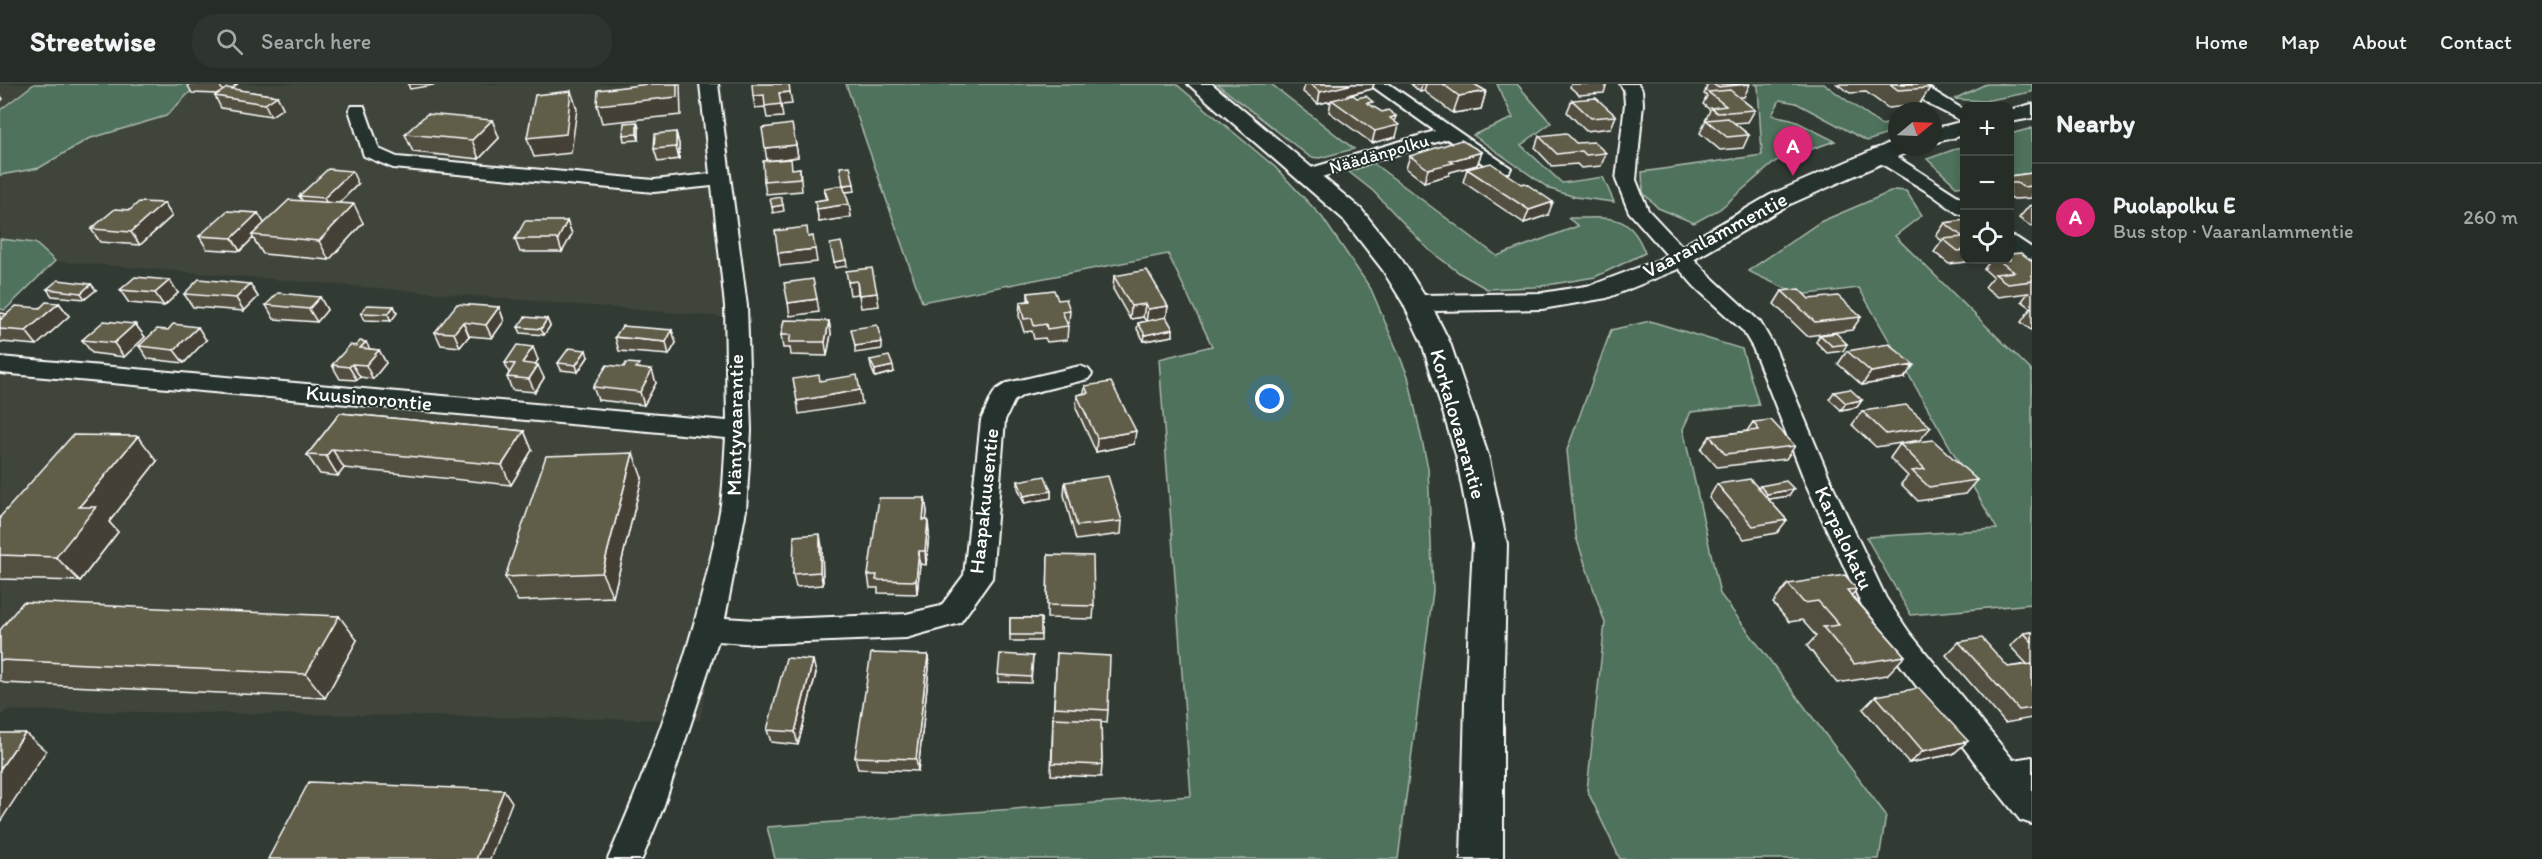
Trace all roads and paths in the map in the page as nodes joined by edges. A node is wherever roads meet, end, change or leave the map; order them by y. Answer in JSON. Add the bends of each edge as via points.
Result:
{"nodes":[{"id":1,"x":709,"y":84,"type":"edge"},
{"id":2,"x":1199,"y":84,"type":"edge"},
{"id":3,"x":1378,"y":84,"type":"edge"},
{"id":4,"x":1629,"y":84,"type":"edge"},
{"id":5,"x":1911,"y":84,"type":"edge"},
{"id":6,"x":358,"y":110,"type":"dead end"},
{"id":7,"x":2032,"y":111,"type":"edge"},
{"id":8,"x":1960,"y":114,"type":"edge"},
{"id":9,"x":2014,"y":115,"type":"edge"},
{"id":10,"x":1960,"y":129,"type":"edge"},
{"id":11,"x":1449,"y":133,"type":"junction"},
{"id":12,"x":1942,"y":134,"type":"edge"},
{"id":13,"x":1888,"y":151,"type":"edge"},
{"id":14,"x":1895,"y":156,"type":"edge"},
{"id":15,"x":1502,"y":168,"type":"edge"},
{"id":16,"x":1308,"y":175,"type":"junction"},
{"id":17,"x":722,"y":179,"type":"junction"},
{"id":18,"x":1960,"y":205,"type":"edge"},
{"id":19,"x":2014,"y":245,"type":"edge"},
{"id":20,"x":1681,"y":256,"type":"junction"},
{"id":21,"x":2032,"y":258,"type":"edge"},
{"id":22,"x":1416,"y":303,"type":"junction"},
{"id":23,"x":0,"y":365,"type":"edge"},
{"id":24,"x":1080,"y":374,"type":"dead end"},
{"id":25,"x":739,"y":431,"type":"junction"},
{"id":26,"x":708,"y":628,"type":"junction"},
{"id":27,"x":2018,"y":774,"type":"edge"},
{"id":28,"x":2032,"y":809,"type":"edge"},
{"id":29,"x":625,"y":859,"type":"edge"},
{"id":30,"x":1482,"y":859,"type":"edge"}],
"edges":[{"from":1,"to":17,"type":"street","name":"Mäntyvaarantie"},
{"from":2,"to":16,"type":"street","name":"Korkalovaarantie"},
{"from":3,"to":11,"type":"street","name":"Näädänpolku"},
{"from":4,"to":20,"type":"street","name":"Karpalokatu","via":[[1634,104],[1627,155],[1628,190],[1638,212]]},
{"from":5,"to":8,"type":"street"},
{"from":6,"to":17,"type":"street","via":[[371,152],[393,162],[654,186]]},
{"from":7,"to":9,"type":"street"},
{"from":10,"to":12,"type":"street"},
{"from":11,"to":15,"type":"street","name":"Näädänpolku"},
{"from":11,"to":16,"type":"street","name":"Näädänpolku"},
{"from":13,"to":20,"type":"street","name":"Vaaranlammentie","via":[[1779,200]]},
{"from":14,"to":18,"type":"street"},
{"from":16,"to":22,"type":"street","name":"Korkalovaarantie","via":[[1352,214]]},
{"from":17,"to":25,"type":"street","name":"Mäntyvaarantie","via":[[736,306]]},
{"from":19,"to":21,"type":"street"},
{"from":20,"to":22,"type":"street","name":"Vaaranlammentie","via":[[1598,292],[1542,301]]},
{"from":20,"to":27,"type":"street","name":"Karpalokatu","via":[[1752,327],[1764,348],[1815,475],[1875,604],[1899,642]]},
{"from":22,"to":30,"type":"street","name":"Korkalovaarantie","via":[[1436,343],[1472,455],[1490,544]]},
{"from":23,"to":25,"type":"street","name":"Kuusinorontie"},
{"from":24,"to":26,"type":"street","name":"Haapakuusentie","via":[[1015,389],[1004,396],[993,420],[978,578],[950,615],[906,626],[756,632]]},
{"from":25,"to":26,"type":"street","name":"Mäntyvaarantie","via":[[733,510]]},
{"from":26,"to":29,"type":"street","name":"Mäntyvaarantie","via":[[647,808]]},
{"from":27,"to":28,"type":"street","name":"Karpalokatu"}]}
